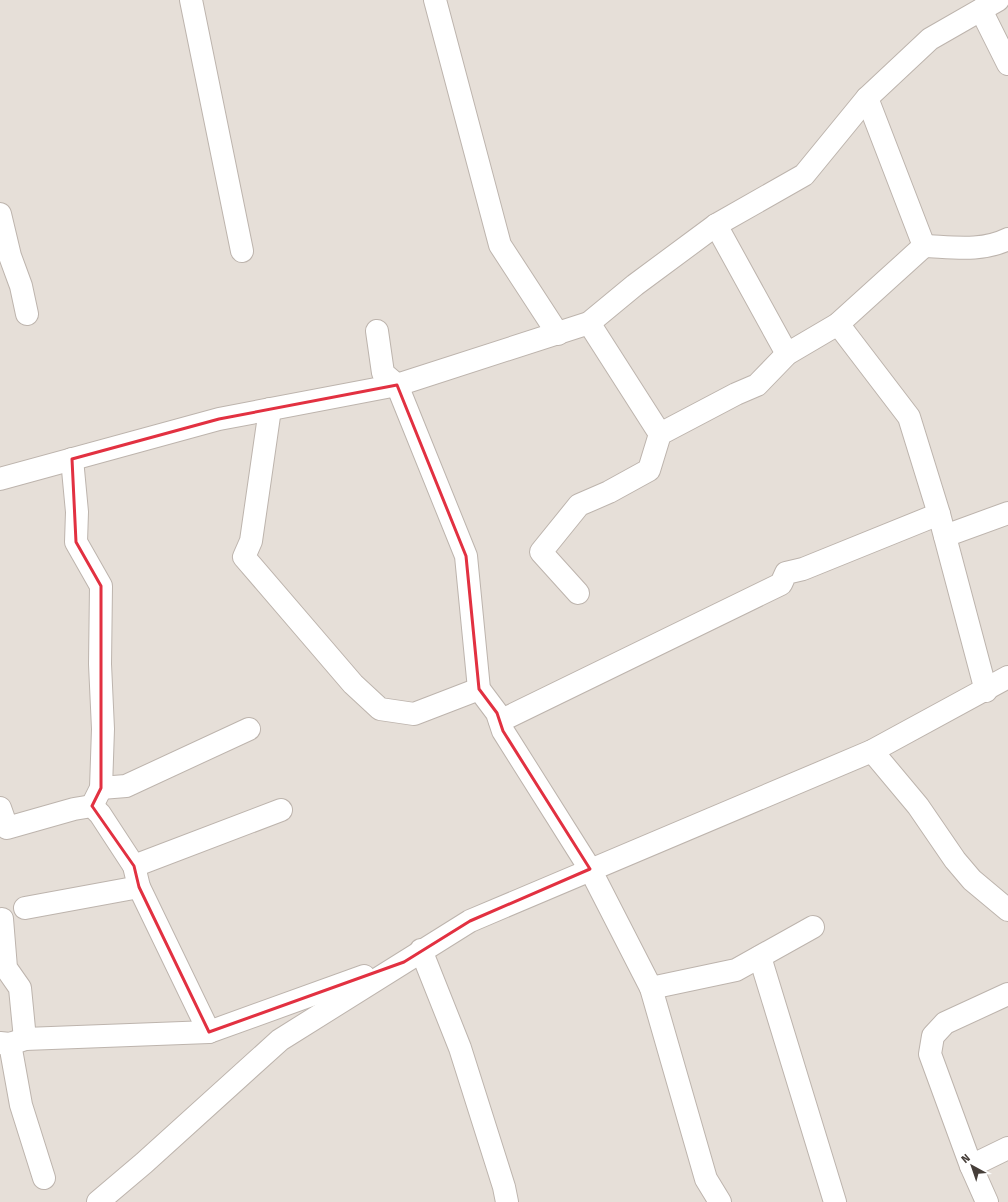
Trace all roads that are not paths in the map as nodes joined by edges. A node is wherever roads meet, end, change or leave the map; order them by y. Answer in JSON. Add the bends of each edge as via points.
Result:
{"nodes":[{"id":1,"x":191,"y":0,"type":"edge"},
{"id":2,"x":435,"y":0,"type":"edge"},
{"id":3,"x":990,"y":5,"type":"edge"},
{"id":4,"x":1008,"y":64,"type":"edge"},
{"id":5,"x":867,"y":98,"type":"junction"},
{"id":6,"x":0,"y":214,"type":"edge"},
{"id":7,"x":716,"y":225,"type":"junction"},
{"id":8,"x":1008,"y":239,"type":"edge"},
{"id":9,"x":924,"y":246,"type":"junction"},
{"id":10,"x":242,"y":251,"type":"dead end"},
{"id":11,"x":27,"y":314,"type":"dead end"},
{"id":12,"x":589,"y":323,"type":"junction"},
{"id":13,"x":838,"y":324,"type":"junction"},
{"id":14,"x":377,"y":331,"type":"dead end"},
{"id":15,"x":558,"y":334,"type":"junction"},
{"id":16,"x":787,"y":354,"type":"junction"},
{"id":17,"x":397,"y":385,"type":"junction"},
{"id":18,"x":270,"y":409,"type":"junction"},
{"id":19,"x":660,"y":434,"type":"junction"},
{"id":20,"x":72,"y":459,"type":"junction"},
{"id":21,"x":0,"y":479,"type":"edge"},
{"id":22,"x":1008,"y":512,"type":"edge"},
{"id":23,"x":939,"y":514,"type":"junction"},
{"id":24,"x":945,"y":536,"type":"junction"},
{"id":25,"x":578,"y":593,"type":"dead end"},
{"id":26,"x":1008,"y":678,"type":"edge"},
{"id":27,"x":479,"y":689,"type":"junction"},
{"id":28,"x":986,"y":691,"type":"junction"},
{"id":29,"x":500,"y":722,"type":"junction"},
{"id":30,"x":249,"y":729,"type":"dead end"},
{"id":31,"x":872,"y":751,"type":"junction"},
{"id":32,"x":96,"y":797,"type":"junction"},
{"id":33,"x":0,"y":808,"type":"edge"},
{"id":34,"x":281,"y":810,"type":"dead end"},
{"id":35,"x":590,"y":869,"type":"junction"},
{"id":36,"x":136,"y":876,"type":"junction"},
{"id":37,"x":25,"y":908,"type":"dead end"},
{"id":38,"x":1008,"y":910,"type":"edge"},
{"id":39,"x":2,"y":919,"type":"dead end"},
{"id":40,"x":813,"y":927,"type":"dead end"},
{"id":41,"x":413,"y":956,"type":"junction"},
{"id":42,"x":760,"y":957,"type":"junction"},
{"id":43,"x":651,"y":988,"type":"junction"},
{"id":44,"x":1008,"y":994,"type":"edge"},
{"id":45,"x":209,"y":1032,"type":"junction"},
{"id":46,"x":12,"y":1042,"type":"edge"},
{"id":47,"x":1008,"y":1148,"type":"edge"},
{"id":48,"x":971,"y":1166,"type":"junction"},
{"id":49,"x":44,"y":1178,"type":"dead end"},
{"id":50,"x":98,"y":1202,"type":"edge"},
{"id":51,"x":507,"y":1202,"type":"edge"},
{"id":52,"x":720,"y":1202,"type":"edge"},
{"id":53,"x":835,"y":1202,"type":"edge"},
{"id":54,"x":844,"y":1202,"type":"edge"},
{"id":55,"x":851,"y":1202,"type":"edge"},
{"id":56,"x":987,"y":1202,"type":"edge"}],
"edges":[{"from":1,"to":10,"type":"street"},
{"from":2,"to":15,"type":"street","via":[[500,245]]},
{"from":3,"to":4,"type":"street"},
{"from":3,"to":5,"type":"street","via":[[930,39]]},
{"from":5,"to":7,"type":"street","via":[[804,175]]},
{"from":5,"to":9,"type":"street"},
{"from":6,"to":11,"type":"street"},
{"from":7,"to":12,"type":"street"},
{"from":7,"to":16,"type":"street"},
{"from":8,"to":9,"type":"street","via":[[998,244],[974,248]]},
{"from":9,"to":13,"type":"street"},
{"from":12,"to":15,"type":"street"},
{"from":12,"to":19,"type":"street"},
{"from":13,"to":16,"type":"street"},
{"from":13,"to":23,"type":"street","via":[[909,418]]},
{"from":14,"to":17,"type":"street","via":[[383,373]]},
{"from":15,"to":17,"type":"street"},
{"from":16,"to":19,"type":"street","via":[[757,385]]},
{"from":17,"to":18,"type":"street"},
{"from":17,"to":27,"type":"street","via":[[466,556]]},
{"from":18,"to":20,"type":"street","via":[[219,418]]},
{"from":18,"to":27,"type":"street","via":[[251,541],[244,557],[353,684],[380,709],[414,714]]},
{"from":19,"to":25,"type":"street","via":[[649,470],[579,505],[541,552]]},
{"from":20,"to":21,"type":"street"},
{"from":20,"to":32,"type":"street","via":[[77,512],[76,542],[101,586],[100,664],[103,729]]},
{"from":22,"to":24,"type":"street"},
{"from":23,"to":24,"type":"street"},
{"from":23,"to":29,"type":"street","via":[[803,569],[786,573],[781,584]]},
{"from":24,"to":28,"type":"street"},
{"from":26,"to":28,"type":"street"},
{"from":27,"to":29,"type":"street","via":[[497,713]]},
{"from":28,"to":31,"type":"street"},
{"from":29,"to":35,"type":"street","via":[[503,731]]},
{"from":30,"to":32,"type":"street","via":[[126,786]]},
{"from":31,"to":35,"type":"street"},
{"from":31,"to":38,"type":"street","via":[[918,806],[972,880]]},
{"from":32,"to":33,"type":"street","via":[[74,808],[7,828]]},
{"from":32,"to":36,"type":"street","via":[[100,814]]},
{"from":34,"to":36,"type":"street"},
{"from":35,"to":41,"type":"street","via":[[470,921]]},
{"from":35,"to":43,"type":"street"},
{"from":36,"to":37,"type":"street"},
{"from":36,"to":45,"type":"street"},
{"from":39,"to":46,"type":"street","via":[[6,968],[20,988]]},
{"from":40,"to":42,"type":"street"},
{"from":41,"to":45,"type":"street"},
{"from":41,"to":50,"type":"street","via":[[280,1040]]},
{"from":41,"to":51,"type":"street","via":[[460,1048]]},
{"from":42,"to":43,"type":"street","via":[[736,970]]},
{"from":42,"to":53,"type":"street"},
{"from":43,"to":52,"type":"street","via":[[706,1179]]},
{"from":44,"to":48,"type":"street","via":[[945,1023],[933,1036],[930,1054]]},
{"from":45,"to":46,"type":"street"},
{"from":46,"to":49,"type":"street","via":[[21,1105]]},
{"from":47,"to":48,"type":"street"},
{"from":48,"to":56,"type":"street"},
{"from":54,"to":55,"type":"street"}]}
